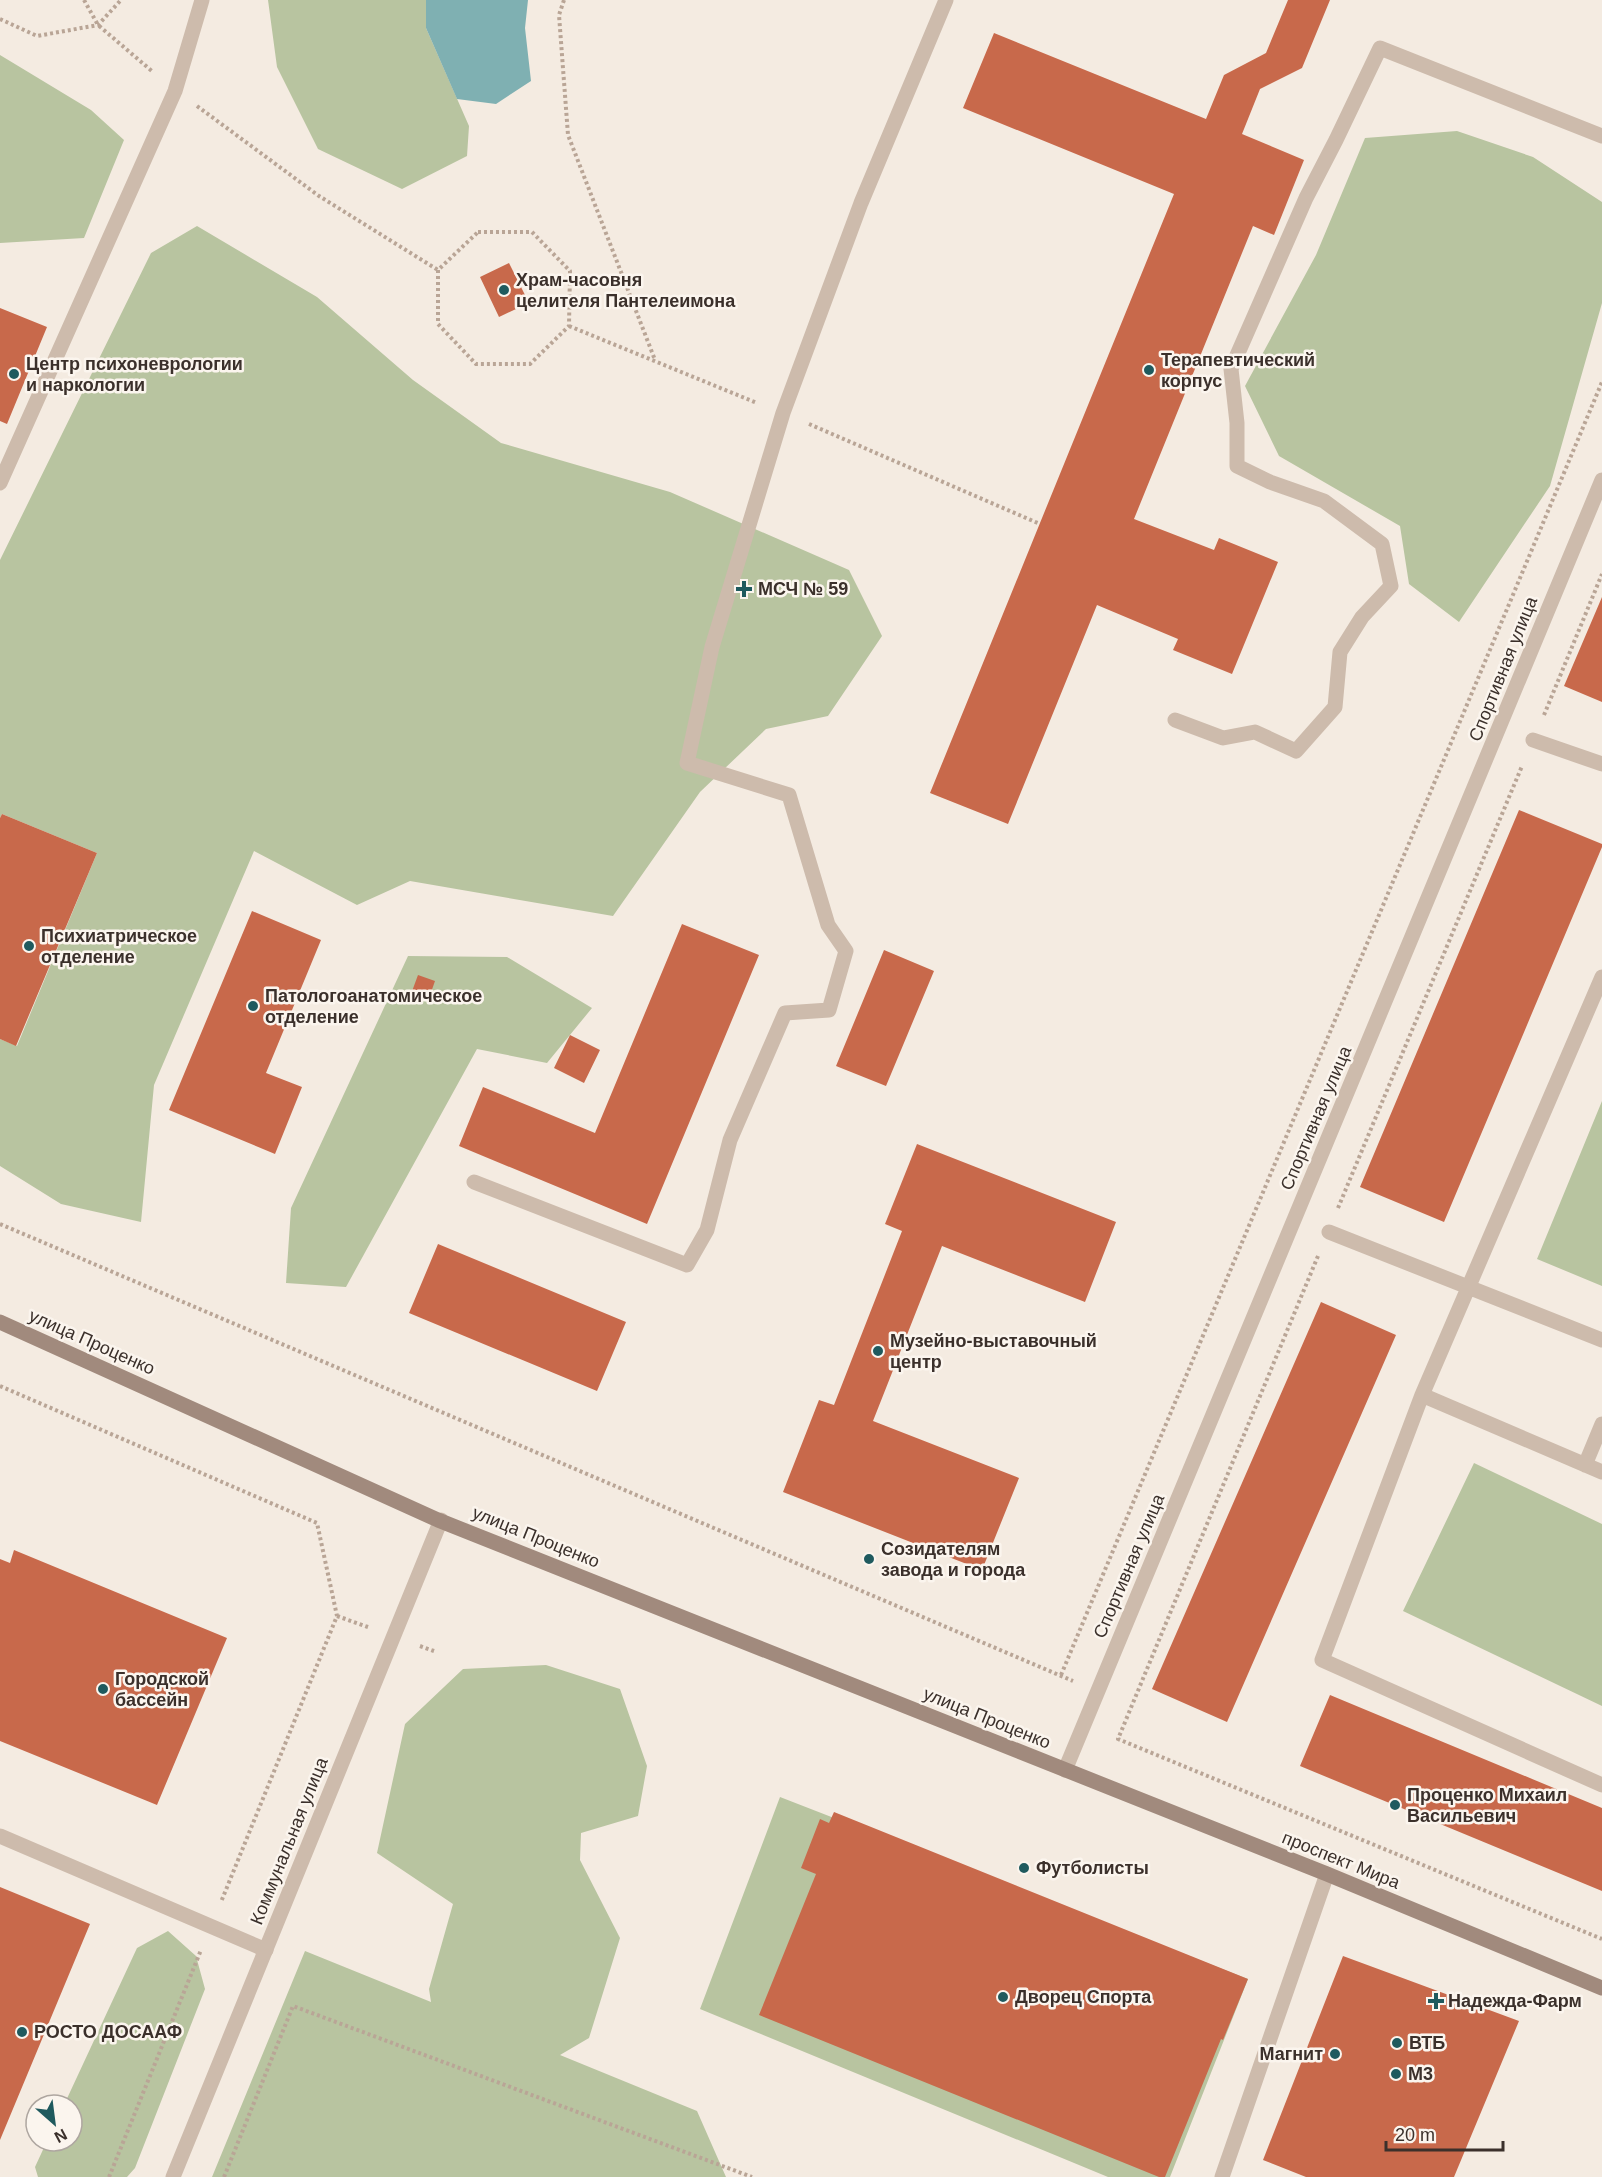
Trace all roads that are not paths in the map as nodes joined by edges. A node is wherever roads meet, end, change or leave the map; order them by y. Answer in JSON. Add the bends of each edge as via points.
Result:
{"nodes":[{"id":1,"x":202,"y":0,"type":"edge"},
{"id":2,"x":946,"y":0,"type":"edge"},
{"id":3,"x":1602,"y":136,"type":"edge"},
{"id":4,"x":1602,"y":480,"type":"edge"},
{"id":5,"x":0,"y":483,"type":"edge"},
{"id":6,"x":1175,"y":720,"type":"dead end"},
{"id":7,"x":1533,"y":741,"type":"road end"},
{"id":8,"x":1602,"y":764,"type":"edge"},
{"id":9,"x":1602,"y":977,"type":"edge"},
{"id":10,"x":474,"y":1182,"type":"dead end"},
{"id":11,"x":1329,"y":1232,"type":"road end"},
{"id":12,"x":1468,"y":1287,"type":"junction"},
{"id":13,"x":0,"y":1322,"type":"edge"},
{"id":14,"x":1602,"y":1340,"type":"edge"},
{"id":15,"x":1422,"y":1395,"type":"junction"},
{"id":16,"x":1602,"y":1424,"type":"edge"},
{"id":17,"x":1585,"y":1465,"type":"junction"},
{"id":18,"x":1602,"y":1472,"type":"edge"},
{"id":19,"x":441,"y":1520,"type":"junction"},
{"id":20,"x":1065,"y":1770,"type":"junction"},
{"id":21,"x":1602,"y":1785,"type":"edge"},
{"id":22,"x":0,"y":1836,"type":"edge"},
{"id":23,"x":1327,"y":1874,"type":"junction"},
{"id":24,"x":266,"y":1950,"type":"junction"},
{"id":25,"x":1602,"y":1988,"type":"edge"},
{"id":26,"x":173,"y":2177,"type":"edge"},
{"id":27,"x":1222,"y":2177,"type":"edge"}],
"edges":[{"from":1,"to":5,"type":"street","via":[[175,91]]},
{"from":2,"to":10,"type":"street","via":[[861,203],[783,413],[712,647],[687,763],[789,795],[828,925],[846,951],[829,1010],[785,1013],[730,1140],[707,1230],[687,1265]]},
{"from":3,"to":6,"type":"street","via":[[1380,48],[1306,198],[1231,369],[1237,466],[1324,501],[1382,544],[1391,586],[1362,617],[1340,652],[1335,707],[1296,751],[1255,732],[1223,738]]},
{"from":4,"to":20,"type":"street","name":"Спортивная улица"},
{"from":7,"to":8,"type":"street"},
{"from":9,"to":12,"type":"street"},
{"from":11,"to":12,"type":"street"},
{"from":12,"to":14,"type":"street"},
{"from":12,"to":15,"type":"street"},
{"from":13,"to":19,"type":"main road","name":"улица Проценко"},
{"from":15,"to":17,"type":"street"},
{"from":15,"to":21,"type":"street","via":[[1322,1660]]},
{"from":16,"to":17,"type":"street"},
{"from":17,"to":18,"type":"street"},
{"from":19,"to":20,"type":"main road","name":"улица Проценко"},
{"from":19,"to":24,"type":"street","name":"Коммунальная улица"},
{"from":20,"to":23,"type":"main road","name":"проспект Мира"},
{"from":22,"to":24,"type":"street"},
{"from":23,"to":25,"type":"main road","name":"проспект Мира"},
{"from":23,"to":27,"type":"street"},
{"from":24,"to":26,"type":"street","name":"Коммунальная улица"}]}
